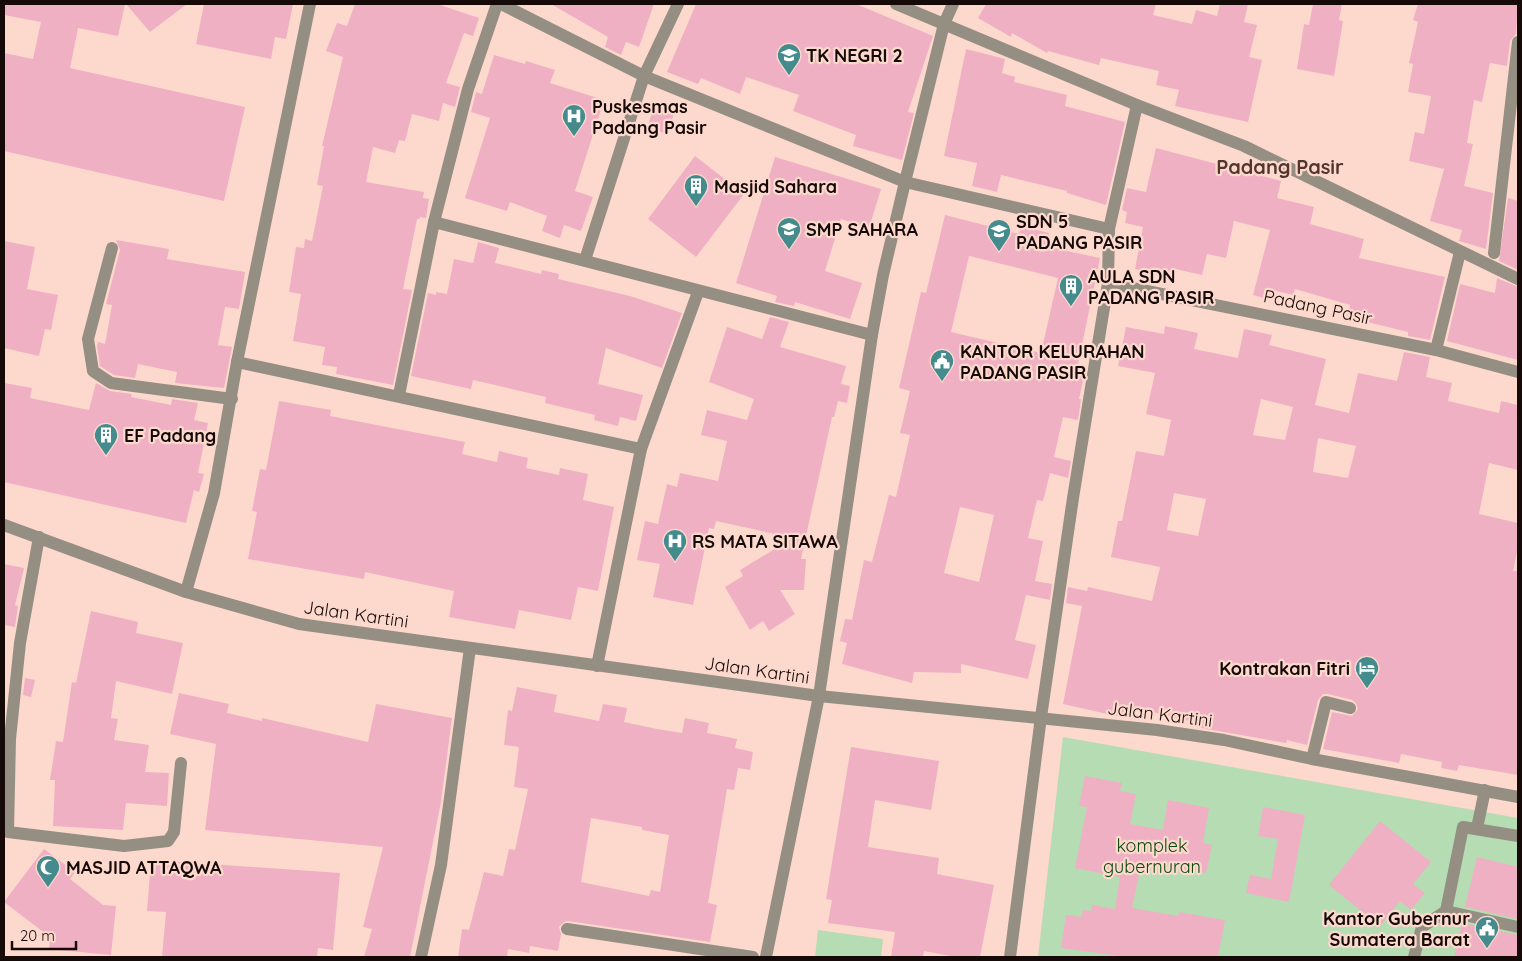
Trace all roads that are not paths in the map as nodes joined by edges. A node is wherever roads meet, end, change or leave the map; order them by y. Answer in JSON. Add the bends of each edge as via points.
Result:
{"nodes":[{"id":1,"x":310,"y":4,"type":"edge"},
{"id":2,"x":497,"y":4,"type":"edge"},
{"id":3,"x":501,"y":4,"type":"edge"},
{"id":4,"x":678,"y":4,"type":"edge"},
{"id":5,"x":896,"y":4,"type":"edge"},
{"id":6,"x":953,"y":4,"type":"edge"},
{"id":7,"x":944,"y":24,"type":"junction"},
{"id":8,"x":1518,"y":42,"type":"edge"},
{"id":9,"x":644,"y":76,"type":"junction"},
{"id":10,"x":1137,"y":105,"type":"junction"},
{"id":11,"x":905,"y":182,"type":"junction"},
{"id":12,"x":434,"y":222,"type":"junction"},
{"id":13,"x":1109,"y":229,"type":"junction"},
{"id":14,"x":112,"y":248,"type":"dead end"},
{"id":15,"x":1460,"y":252,"type":"junction"},
{"id":16,"x":1494,"y":253,"type":"dead end"},
{"id":17,"x":585,"y":260,"type":"junction"},
{"id":18,"x":1518,"y":279,"type":"edge"},
{"id":19,"x":1108,"y":283,"type":"junction"},
{"id":20,"x":698,"y":292,"type":"junction"},
{"id":21,"x":872,"y":335,"type":"junction"},
{"id":22,"x":1436,"y":350,"type":"junction"},
{"id":23,"x":237,"y":362,"type":"junction"},
{"id":24,"x":1518,"y":372,"type":"edge"},
{"id":25,"x":399,"y":395,"type":"junction"},
{"id":26,"x":232,"y":399,"type":"junction"},
{"id":27,"x":641,"y":449,"type":"junction"},
{"id":28,"x":4,"y":525,"type":"edge"},
{"id":29,"x":39,"y":537,"type":"junction"},
{"id":30,"x":186,"y":592,"type":"junction"},
{"id":31,"x":470,"y":648,"type":"junction"},
{"id":32,"x":597,"y":666,"type":"junction"},
{"id":33,"x":819,"y":696,"type":"junction"},
{"id":34,"x":1350,"y":708,"type":"dead end"},
{"id":35,"x":1041,"y":717,"type":"junction"},
{"id":36,"x":1312,"y":759,"type":"junction"},
{"id":37,"x":181,"y":763,"type":"dead end"},
{"id":38,"x":1485,"y":790,"type":"junction"},
{"id":39,"x":1518,"y":797,"type":"edge"},
{"id":40,"x":1477,"y":828,"type":"junction"},
{"id":41,"x":1518,"y":836,"type":"edge"},
{"id":42,"x":1446,"y":911,"type":"junction"},
{"id":43,"x":1518,"y":927,"type":"edge"},
{"id":44,"x":568,"y":928,"type":"dead end"},
{"id":45,"x":421,"y":957,"type":"edge"},
{"id":46,"x":753,"y":957,"type":"edge"},
{"id":47,"x":766,"y":957,"type":"edge"},
{"id":48,"x":1010,"y":957,"type":"edge"},
{"id":49,"x":1414,"y":957,"type":"edge"}],
"edges":[{"from":1,"to":23,"type":"street"},
{"from":2,"to":12,"type":"street","via":[[468,89]]},
{"from":3,"to":9,"type":"street"},
{"from":4,"to":9,"type":"street"},
{"from":5,"to":7,"type":"street"},
{"from":6,"to":7,"type":"street"},
{"from":7,"to":10,"type":"street"},
{"from":7,"to":11,"type":"street"},
{"from":8,"to":16,"type":"street"},
{"from":9,"to":11,"type":"street"},
{"from":9,"to":17,"type":"street"},
{"from":10,"to":13,"type":"street"},
{"from":10,"to":15,"type":"street","via":[[1244,146]]},
{"from":11,"to":13,"type":"street"},
{"from":11,"to":21,"type":"street"},
{"from":12,"to":17,"type":"street"},
{"from":12,"to":25,"type":"street"},
{"from":13,"to":19,"type":"street"},
{"from":14,"to":26,"type":"street","via":[[88,339],[93,370],[112,383]]},
{"from":15,"to":18,"type":"street"},
{"from":15,"to":22,"type":"street"},
{"from":17,"to":20,"type":"street"},
{"from":19,"to":22,"type":"street","name":"Padang Pasir"},
{"from":19,"to":35,"type":"street"},
{"from":20,"to":21,"type":"street"},
{"from":20,"to":27,"type":"street"},
{"from":21,"to":33,"type":"street"},
{"from":22,"to":24,"type":"street","name":"Padang Pasir"},
{"from":23,"to":25,"type":"street"},
{"from":23,"to":26,"type":"street"},
{"from":25,"to":27,"type":"street"},
{"from":26,"to":30,"type":"street","via":[[214,493]]},
{"from":27,"to":32,"type":"street"},
{"from":28,"to":29,"type":"street","name":"Jalan Kartini"},
{"from":29,"to":30,"type":"street","name":"Jalan Kartini"},
{"from":29,"to":37,"type":"street","via":[[17,672],[10,739],[8,832],[124,846],[168,841],[174,832]]},
{"from":30,"to":31,"type":"street","name":"Jalan Kartini","via":[[299,624]]},
{"from":31,"to":32,"type":"street","name":"Jalan Kartini"},
{"from":31,"to":45,"type":"street","via":[[441,865]]},
{"from":32,"to":33,"type":"street","name":"Jalan Kartini"},
{"from":33,"to":35,"type":"street","name":"Jalan Kartini"},
{"from":33,"to":47,"type":"street"},
{"from":34,"to":36,"type":"street","via":[[1326,702]]},
{"from":35,"to":36,"type":"street","name":"Jalan Kartini","via":[[1224,740]]},
{"from":35,"to":48,"type":"street"},
{"from":36,"to":38,"type":"street","name":"Jalan Kartini"},
{"from":38,"to":39,"type":"street","name":"Jalan Kartini"},
{"from":38,"to":40,"type":"street"},
{"from":40,"to":41,"type":"street"},
{"from":40,"to":42,"type":"street","via":[[1462,829]]},
{"from":42,"to":43,"type":"street"},
{"from":42,"to":49,"type":"street","via":[[1422,927]]},
{"from":44,"to":46,"type":"street"}]}
